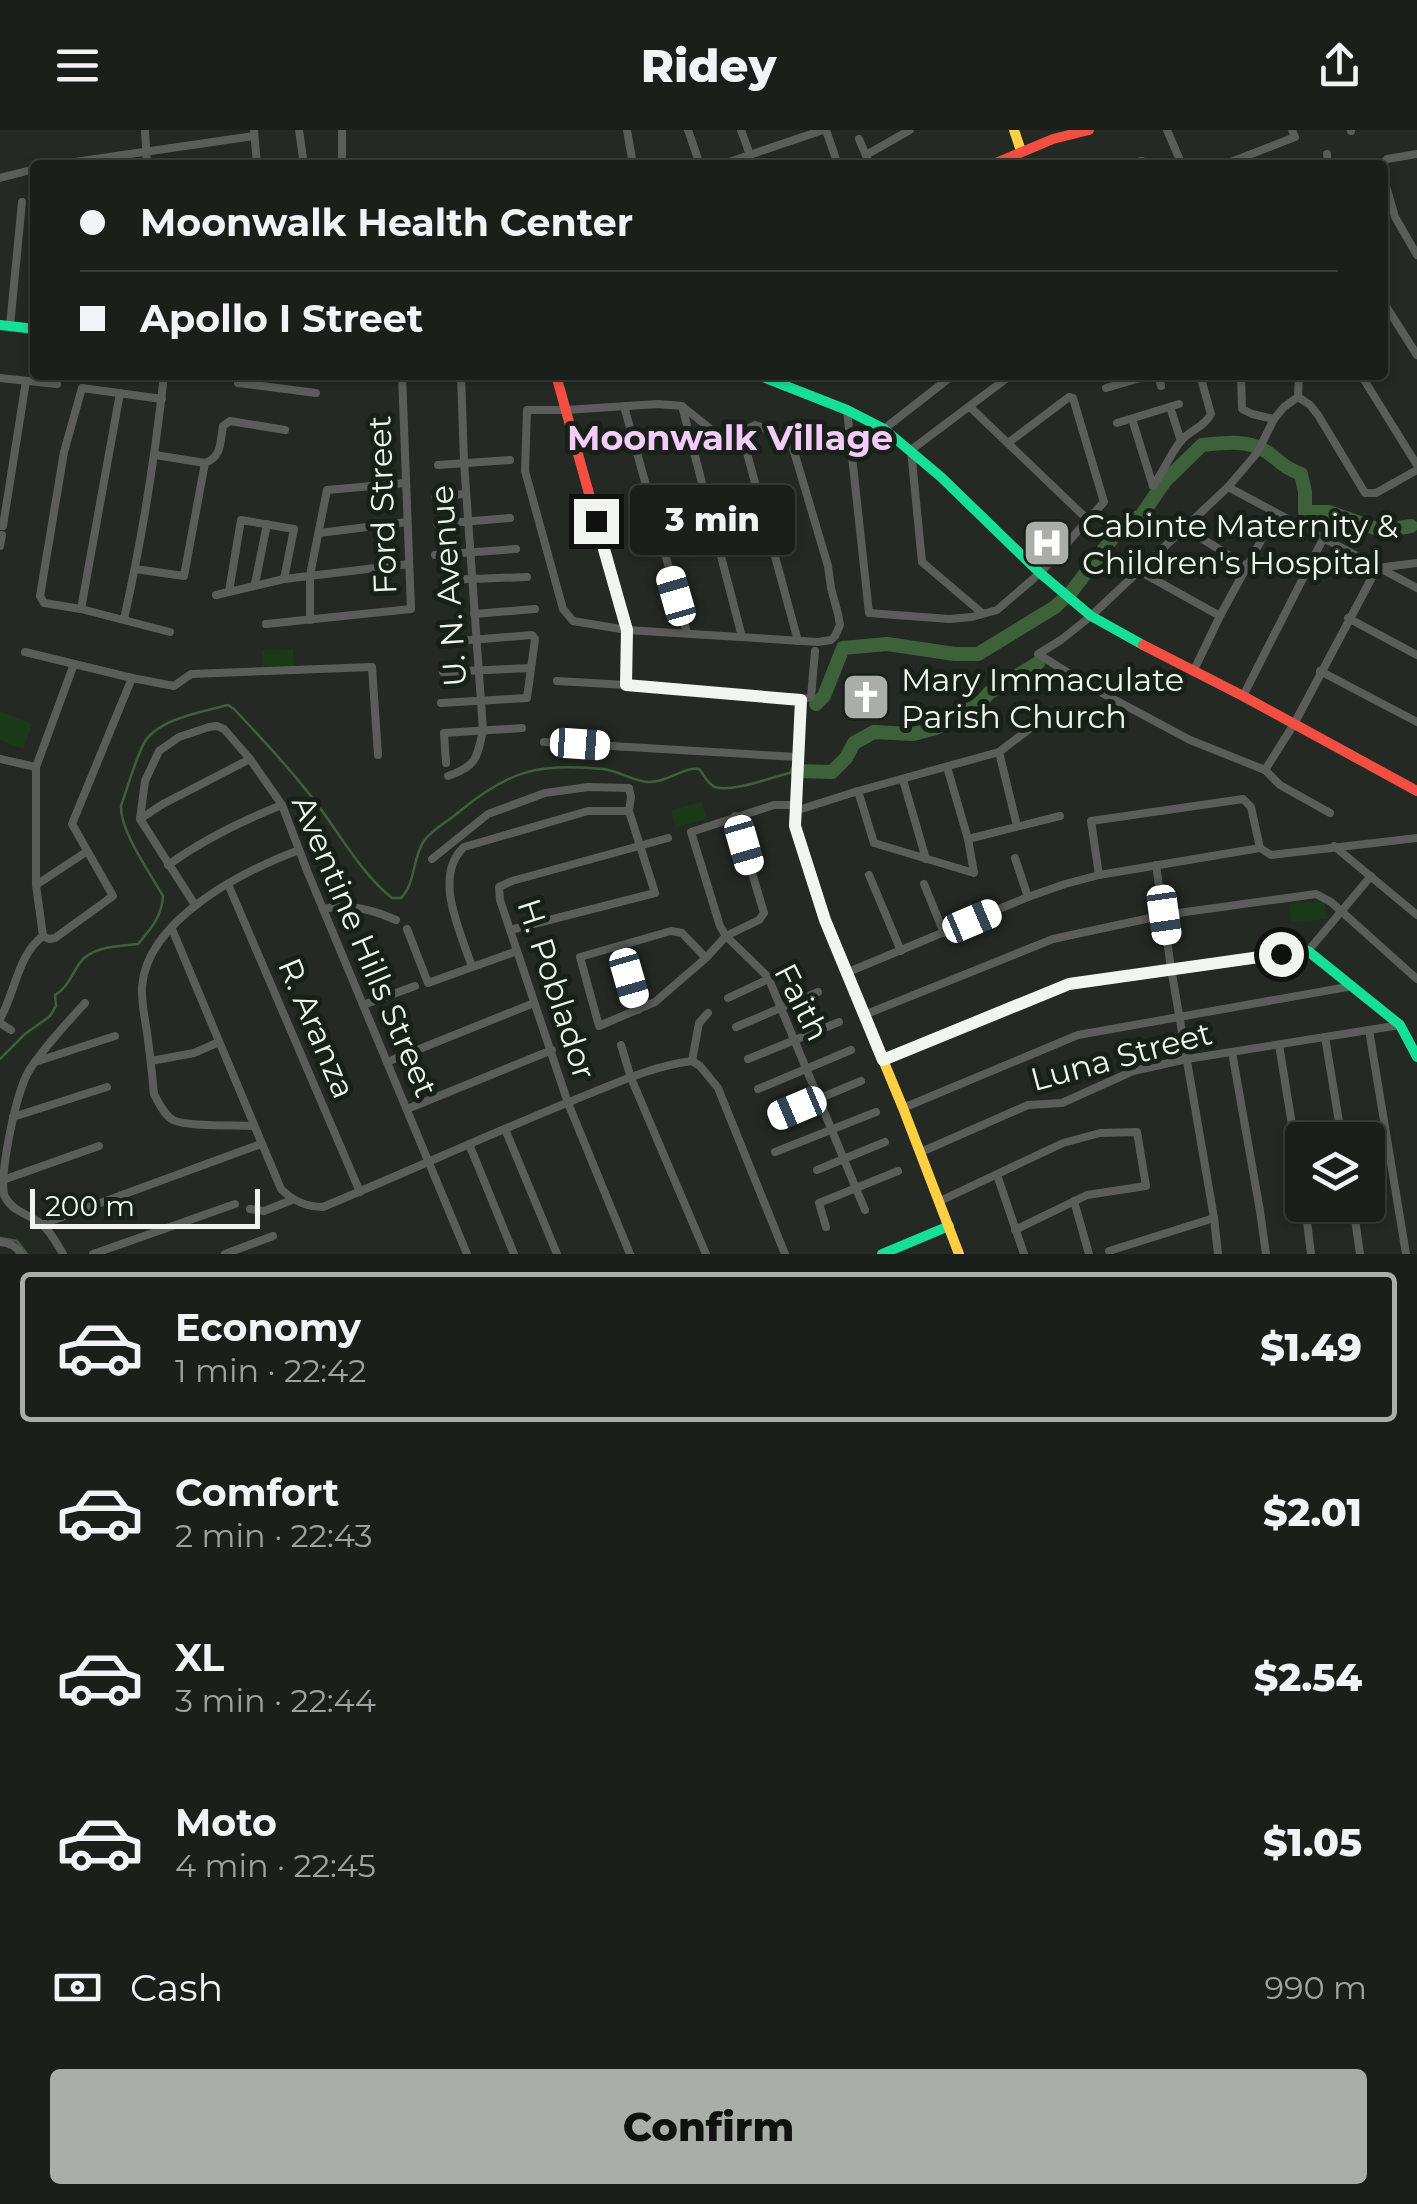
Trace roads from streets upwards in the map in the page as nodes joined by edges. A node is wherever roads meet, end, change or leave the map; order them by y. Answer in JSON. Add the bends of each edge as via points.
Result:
{"nodes":[{"id":1,"x":145,"y":130,"type":"edge"},
{"id":2,"x":208,"y":130,"type":"edge"},
{"id":3,"x":299,"y":130,"type":"edge"},
{"id":4,"x":342,"y":130,"type":"edge"},
{"id":5,"x":628,"y":130,"type":"edge"},
{"id":6,"x":688,"y":130,"type":"edge"},
{"id":7,"x":741,"y":130,"type":"edge"},
{"id":8,"x":825,"y":130,"type":"edge"},
{"id":9,"x":910,"y":130,"type":"edge"},
{"id":10,"x":1014,"y":130,"type":"edge"},
{"id":11,"x":1090,"y":130,"type":"edge"},
{"id":12,"x":1167,"y":130,"type":"edge"},
{"id":13,"x":1292,"y":130,"type":"edge"},
{"id":14,"x":254,"y":133,"type":"edge"},
{"id":15,"x":796,"y":134,"type":"edge"},
{"id":16,"x":859,"y":139,"type":"dead end"},
{"id":17,"x":209,"y":141,"type":"junction"},
{"id":18,"x":1138,"y":146,"type":"dead end"},
{"id":19,"x":1021,"y":150,"type":"junction"},
{"id":20,"x":146,"y":152,"type":"junction"},
{"id":21,"x":1326,"y":154,"type":"dead end"},
{"id":22,"x":1417,"y":154,"type":"edge"},
{"id":23,"x":750,"y":155,"type":"junction"},
{"id":24,"x":866,"y":155,"type":"junction"},
{"id":25,"x":89,"y":160,"type":"edge"},
{"id":26,"x":147,"y":160,"type":"edge"},
{"id":27,"x":257,"y":160,"type":"edge"},
{"id":28,"x":303,"y":160,"type":"edge"},
{"id":29,"x":342,"y":160,"type":"edge"},
{"id":30,"x":632,"y":160,"type":"edge"},
{"id":31,"x":698,"y":160,"type":"edge"},
{"id":32,"x":735,"y":160,"type":"edge"},
{"id":33,"x":836,"y":160,"type":"edge"},
{"id":34,"x":868,"y":160,"type":"edge"},
{"id":35,"x":1001,"y":160,"type":"edge"},
{"id":36,"x":1142,"y":160,"type":"edge"},
{"id":37,"x":1180,"y":160,"type":"edge"},
{"id":38,"x":1236,"y":160,"type":"edge"},
{"id":39,"x":1327,"y":160,"type":"edge"},
{"id":40,"x":1388,"y":164,"type":"edge"},
{"id":41,"x":30,"y":171,"type":"edge"},
{"id":42,"x":0,"y":178,"type":"edge"},
{"id":43,"x":1388,"y":190,"type":"edge"},
{"id":44,"x":22,"y":202,"type":"dead end"},
{"id":45,"x":1417,"y":254,"type":"edge"},
{"id":46,"x":1388,"y":309,"type":"edge"},
{"id":47,"x":5,"y":326,"type":"edge"},
{"id":48,"x":30,"y":329,"type":"edge"},
{"id":49,"x":1417,"y":354,"type":"edge"},
{"id":50,"x":0,"y":378,"type":"edge"},
{"id":51,"x":26,"y":380,"type":"junction"},
{"id":52,"x":164,"y":380,"type":"edge"},
{"id":53,"x":281,"y":380,"type":"edge"},
{"id":54,"x":402,"y":380,"type":"edge"},
{"id":55,"x":461,"y":380,"type":"edge"},
{"id":56,"x":557,"y":380,"type":"edge"},
{"id":57,"x":780,"y":380,"type":"edge"},
{"id":58,"x":947,"y":380,"type":"edge"},
{"id":59,"x":1005,"y":380,"type":"edge"},
{"id":60,"x":1120,"y":380,"type":"edge"},
{"id":61,"x":1157,"y":380,"type":"edge"},
{"id":62,"x":1201,"y":380,"type":"edge"},
{"id":63,"x":1241,"y":380,"type":"edge"},
{"id":64,"x":1299,"y":380,"type":"edge"},
{"id":65,"x":1364,"y":380,"type":"edge"},
{"id":66,"x":238,"y":382,"type":"dead end"},
{"id":67,"x":57,"y":384,"type":"dead end"},
{"id":68,"x":1161,"y":386,"type":"dead end"},
{"id":69,"x":280,"y":387,"type":"junction"},
{"id":70,"x":1106,"y":388,"type":"dead end"},
{"id":71,"x":120,"y":393,"type":"junction"},
{"id":72,"x":316,"y":393,"type":"dead end"},
{"id":73,"x":1298,"y":397,"type":"junction"},
{"id":74,"x":162,"y":399,"type":"junction"},
{"id":75,"x":624,"y":406,"type":"junction"},
{"id":76,"x":682,"y":406,"type":"junction"},
{"id":77,"x":970,"y":407,"type":"junction"},
{"id":78,"x":566,"y":410,"type":"junction"},
{"id":79,"x":848,"y":410,"type":"junction"},
{"id":80,"x":1132,"y":418,"type":"junction"},
{"id":81,"x":1274,"y":419,"type":"junction"},
{"id":82,"x":1117,"y":423,"type":"dead end"},
{"id":83,"x":884,"y":429,"type":"junction"},
{"id":84,"x":285,"y":430,"type":"dead end"},
{"id":85,"x":741,"y":431,"type":"junction"},
{"id":86,"x":790,"y":438,"type":"junction"},
{"id":87,"x":1180,"y":441,"type":"junction"},
{"id":88,"x":1008,"y":443,"type":"junction"},
{"id":89,"x":816,"y":446,"type":"dead end"},
{"id":90,"x":911,"y":450,"type":"junction"},
{"id":91,"x":155,"y":455,"type":"junction"},
{"id":92,"x":510,"y":460,"type":"dead end"},
{"id":93,"x":464,"y":462,"type":"junction"},
{"id":94,"x":204,"y":463,"type":"junction"},
{"id":95,"x":438,"y":464,"type":"dead end"},
{"id":96,"x":1417,"y":468,"type":"edge"},
{"id":97,"x":405,"y":483,"type":"junction"},
{"id":98,"x":1228,"y":487,"type":"junction"},
{"id":99,"x":466,"y":494,"type":"junction"},
{"id":100,"x":435,"y":496,"type":"dead end"},
{"id":101,"x":1276,"y":513,"type":"junction"},
{"id":102,"x":510,"y":518,"type":"dead end"},
{"id":103,"x":1088,"y":520,"type":"junction"},
{"id":104,"x":468,"y":521,"type":"junction"},
{"id":105,"x":407,"y":522,"type":"junction"},
{"id":106,"x":267,"y":524,"type":"junction"},
{"id":107,"x":437,"y":524,"type":"dead end"},
{"id":108,"x":1185,"y":528,"type":"junction"},
{"id":109,"x":2,"y":529,"type":"edge"},
{"id":110,"x":319,"y":533,"type":"junction"},
{"id":111,"x":1324,"y":538,"type":"junction"},
{"id":112,"x":0,"y":546,"type":"edge"},
{"id":113,"x":516,"y":549,"type":"dead end"},
{"id":114,"x":470,"y":554,"type":"junction"},
{"id":115,"x":435,"y":555,"type":"dead end"},
{"id":116,"x":409,"y":564,"type":"junction"},
{"id":117,"x":1417,"y":564,"type":"edge"},
{"id":118,"x":1246,"y":566,"type":"junction"},
{"id":119,"x":1377,"y":568,"type":"junction"},
{"id":120,"x":135,"y":569,"type":"junction"},
{"id":121,"x":1040,"y":572,"type":"junction"},
{"id":122,"x":1141,"y":572,"type":"junction"},
{"id":123,"x":310,"y":575,"type":"junction"},
{"id":124,"x":527,"y":577,"type":"dead end"},
{"id":125,"x":284,"y":578,"type":"junction"},
{"id":126,"x":472,"y":578,"type":"junction"},
{"id":127,"x":445,"y":580,"type":"dead end"},
{"id":128,"x":254,"y":584,"type":"junction"},
{"id":129,"x":1417,"y":588,"type":"edge"},
{"id":130,"x":228,"y":591,"type":"junction"},
{"id":131,"x":216,"y":595,"type":"dead end"},
{"id":132,"x":81,"y":609,"type":"junction"},
{"id":133,"x":534,"y":609,"type":"dead end"},
{"id":134,"x":982,"y":613,"type":"junction"},
{"id":135,"x":474,"y":614,"type":"junction"},
{"id":136,"x":1092,"y":616,"type":"junction"},
{"id":137,"x":1220,"y":616,"type":"junction"},
{"id":138,"x":1348,"y":618,"type":"junction"},
{"id":139,"x":124,"y":619,"type":"junction"},
{"id":140,"x":310,"y":620,"type":"junction"},
{"id":141,"x":266,"y":624,"type":"dead end"},
{"id":142,"x":627,"y":630,"type":"junction"},
{"id":143,"x":170,"y":632,"type":"dead end"},
{"id":144,"x":686,"y":634,"type":"junction"},
{"id":145,"x":742,"y":637,"type":"junction"},
{"id":146,"x":476,"y":639,"type":"junction"},
{"id":147,"x":798,"y":641,"type":"junction"},
{"id":148,"x":445,"y":642,"type":"dead end"},
{"id":149,"x":815,"y":650,"type":"dead end"},
{"id":150,"x":25,"y":652,"type":"dead end"},
{"id":151,"x":1417,"y":654,"type":"edge"},
{"id":152,"x":74,"y":664,"type":"junction"},
{"id":153,"x":531,"y":668,"type":"junction"},
{"id":154,"x":478,"y":669,"type":"junction"},
{"id":155,"x":1320,"y":671,"type":"junction"},
{"id":156,"x":442,"y":672,"type":"dead end"},
{"id":157,"x":1193,"y":672,"type":"junction"},
{"id":158,"x":132,"y":678,"type":"junction"},
{"id":159,"x":557,"y":681,"type":"dead end"},
{"id":160,"x":626,"y":685,"type":"junction"},
{"id":161,"x":1243,"y":696,"type":"junction"},
{"id":162,"x":481,"y":700,"type":"junction"},
{"id":163,"x":801,"y":700,"type":"junction"},
{"id":164,"x":441,"y":703,"type":"dead end"},
{"id":165,"x":1417,"y":722,"type":"edge"},
{"id":166,"x":1294,"y":724,"type":"junction"},
{"id":167,"x":1032,"y":727,"type":"dead end"},
{"id":168,"x":522,"y":728,"type":"dead end"},
{"id":169,"x":483,"y":730,"type":"junction"},
{"id":170,"x":544,"y":742,"type":"dead end"},
{"id":171,"x":999,"y":752,"type":"junction"},
{"id":172,"x":378,"y":754,"type":"dead end"},
{"id":173,"x":0,"y":759,"type":"edge"},
{"id":174,"x":250,"y":760,"type":"junction"},
{"id":175,"x":797,"y":761,"type":"junction"},
{"id":176,"x":446,"y":764,"type":"dead end"},
{"id":177,"x":36,"y":767,"type":"junction"},
{"id":178,"x":948,"y":767,"type":"junction"},
{"id":179,"x":1265,"y":770,"type":"junction"},
{"id":180,"x":448,"y":776,"type":"dead end"},
{"id":181,"x":902,"y":780,"type":"junction"},
{"id":182,"x":858,"y":791,"type":"junction"},
{"id":183,"x":1417,"y":791,"type":"edge"},
{"id":184,"x":282,"y":806,"type":"junction"},
{"id":185,"x":795,"y":808,"type":"junction"},
{"id":186,"x":629,"y":811,"type":"junction"},
{"id":187,"x":1330,"y":813,"type":"dead end"},
{"id":188,"x":735,"y":816,"type":"junction"},
{"id":189,"x":1060,"y":816,"type":"dead end"},
{"id":190,"x":140,"y":819,"type":"junction"},
{"id":191,"x":1017,"y":826,"type":"junction"},
{"id":192,"x":668,"y":838,"type":"dead end"},
{"id":193,"x":1417,"y":838,"type":"edge"},
{"id":194,"x":968,"y":839,"type":"junction"},
{"id":195,"x":461,"y":843,"type":"junction"},
{"id":196,"x":640,"y":845,"type":"junction"},
{"id":197,"x":1334,"y":846,"type":"junction"},
{"id":198,"x":1260,"y":848,"type":"junction"},
{"id":199,"x":299,"y":850,"type":"junction"},
{"id":200,"x":86,"y":852,"type":"junction"},
{"id":201,"x":1015,"y":858,"type":"dead end"},
{"id":202,"x":926,"y":859,"type":"junction"},
{"id":203,"x":432,"y":860,"type":"dead end"},
{"id":204,"x":168,"y":865,"type":"junction"},
{"id":205,"x":1156,"y":866,"type":"junction"},
{"id":206,"x":1099,"y":875,"type":"junction"},
{"id":207,"x":869,"y":876,"type":"dead end"},
{"id":208,"x":1371,"y":876,"type":"junction"},
{"id":209,"x":228,"y":884,"type":"junction"},
{"id":210,"x":924,"y":884,"type":"dead end"},
{"id":211,"x":36,"y":885,"type":"junction"},
{"id":212,"x":1028,"y":897,"type":"junction"},
{"id":213,"x":195,"y":906,"type":"junction"},
{"id":214,"x":323,"y":909,"type":"junction"},
{"id":215,"x":1340,"y":911,"type":"junction"},
{"id":216,"x":1164,"y":915,"type":"junction"},
{"id":217,"x":1417,"y":915,"type":"edge"},
{"id":218,"x":396,"y":920,"type":"dead end"},
{"id":219,"x":172,"y":929,"type":"junction"},
{"id":220,"x":407,"y":929,"type":"dead end"},
{"id":221,"x":510,"y":930,"type":"junction"},
{"id":222,"x":944,"y":933,"type":"junction"},
{"id":223,"x":43,"y":936,"type":"junction"},
{"id":224,"x":726,"y":936,"type":"junction"},
{"id":225,"x":620,"y":946,"type":"junction"},
{"id":226,"x":517,"y":951,"type":"junction"},
{"id":227,"x":901,"y":951,"type":"junction"},
{"id":228,"x":1308,"y":951,"type":"junction"},
{"id":229,"x":706,"y":958,"type":"junction"},
{"id":230,"x":794,"y":966,"type":"dead end"},
{"id":231,"x":472,"y":967,"type":"junction"},
{"id":232,"x":1172,"y":968,"type":"junction"},
{"id":233,"x":846,"y":973,"type":"junction"},
{"id":234,"x":768,"y":977,"type":"junction"},
{"id":235,"x":1417,"y":979,"type":"edge"},
{"id":236,"x":415,"y":986,"type":"dead end"},
{"id":237,"x":1353,"y":986,"type":"junction"},
{"id":238,"x":818,"y":992,"type":"dead end"},
{"id":239,"x":728,"y":998,"type":"dead end"},
{"id":240,"x":85,"y":1003,"type":"dead end"},
{"id":241,"x":534,"y":1004,"type":"junction"},
{"id":242,"x":363,"y":1005,"type":"junction"},
{"id":243,"x":782,"y":1008,"type":"junction"},
{"id":244,"x":638,"y":1010,"type":"junction"},
{"id":245,"x":708,"y":1013,"type":"dead end"},
{"id":246,"x":864,"y":1015,"type":"junction"},
{"id":247,"x":1180,"y":1016,"type":"junction"},
{"id":248,"x":0,"y":1021,"type":"edge"},
{"id":249,"x":839,"y":1022,"type":"dead end"},
{"id":250,"x":1400,"y":1025,"type":"junction"},
{"id":251,"x":736,"y":1027,"type":"dead end"},
{"id":252,"x":11,"y":1030,"type":"dead end"},
{"id":253,"x":1370,"y":1030,"type":"junction"},
{"id":254,"x":115,"y":1036,"type":"dead end"},
{"id":255,"x":1325,"y":1037,"type":"junction"},
{"id":256,"x":796,"y":1040,"type":"junction"},
{"id":257,"x":219,"y":1042,"type":"junction"},
{"id":258,"x":1279,"y":1044,"type":"junction"},
{"id":259,"x":621,"y":1045,"type":"dead end"},
{"id":260,"x":552,"y":1050,"type":"junction"},
{"id":261,"x":851,"y":1050,"type":"dead end"},
{"id":262,"x":1232,"y":1052,"type":"junction"},
{"id":263,"x":1417,"y":1057,"type":"edge"},
{"id":264,"x":748,"y":1059,"type":"dead end"},
{"id":265,"x":883,"y":1060,"type":"junction"},
{"id":266,"x":1187,"y":1060,"type":"junction"},
{"id":267,"x":152,"y":1061,"type":"junction"},
{"id":268,"x":36,"y":1062,"type":"junction"},
{"id":269,"x":387,"y":1062,"type":"junction"},
{"id":270,"x":696,"y":1064,"type":"junction"},
{"id":271,"x":807,"y":1068,"type":"junction"},
{"id":272,"x":631,"y":1078,"type":"junction"},
{"id":273,"x":862,"y":1081,"type":"dead end"},
{"id":274,"x":107,"y":1087,"type":"dead end"},
{"id":275,"x":758,"y":1089,"type":"dead end"},
{"id":276,"x":820,"y":1099,"type":"junction"},
{"id":277,"x":568,"y":1103,"type":"junction"},
{"id":278,"x":904,"y":1108,"type":"junction"},
{"id":279,"x":407,"y":1109,"type":"junction"},
{"id":280,"x":876,"y":1112,"type":"dead end"},
{"id":281,"x":13,"y":1117,"type":"junction"},
{"id":282,"x":775,"y":1117,"type":"dead end"},
{"id":283,"x":1292,"y":1122,"type":"edge"},
{"id":284,"x":1339,"y":1122,"type":"edge"},
{"id":285,"x":254,"y":1126,"type":"junction"},
{"id":286,"x":504,"y":1129,"type":"junction"},
{"id":287,"x":832,"y":1129,"type":"junction"},
{"id":288,"x":885,"y":1142,"type":"dead end"},
{"id":289,"x":261,"y":1144,"type":"junction"},
{"id":290,"x":470,"y":1144,"type":"junction"},
{"id":291,"x":99,"y":1146,"type":"dead end"},
{"id":292,"x":775,"y":1152,"type":"dead end"},
{"id":293,"x":921,"y":1152,"type":"junction"},
{"id":294,"x":844,"y":1159,"type":"junction"},
{"id":295,"x":429,"y":1162,"type":"junction"},
{"id":296,"x":817,"y":1170,"type":"dead end"},
{"id":297,"x":898,"y":1171,"type":"dead end"},
{"id":298,"x":997,"y":1174,"type":"junction"},
{"id":299,"x":0,"y":1181,"type":"edge"},
{"id":300,"x":856,"y":1188,"type":"junction"},
{"id":301,"x":360,"y":1192,"type":"junction"},
{"id":302,"x":292,"y":1200,"type":"junction"},
{"id":303,"x":940,"y":1201,"type":"junction"},
{"id":304,"x":1074,"y":1201,"type":"junction"},
{"id":305,"x":235,"y":1204,"type":"dead end"},
{"id":306,"x":250,"y":1209,"type":"dead end"},
{"id":307,"x":865,"y":1210,"type":"dead end"},
{"id":308,"x":1214,"y":1218,"type":"junction"},
{"id":309,"x":1307,"y":1222,"type":"edge"},
{"id":310,"x":1355,"y":1222,"type":"edge"},
{"id":311,"x":43,"y":1224,"type":"junction"},
{"id":312,"x":949,"y":1226,"type":"junction"},
{"id":313,"x":826,"y":1227,"type":"dead end"},
{"id":314,"x":1016,"y":1230,"type":"junction"},
{"id":315,"x":273,"y":1236,"type":"dead end"},
{"id":316,"x":0,"y":1242,"type":"edge"},
{"id":317,"x":1125,"y":1250,"type":"edge"},
{"id":318,"x":1109,"y":1251,"type":"dead end"},
{"id":319,"x":21,"y":1254,"type":"edge"},
{"id":320,"x":64,"y":1254,"type":"edge"},
{"id":321,"x":93,"y":1254,"type":"edge"},
{"id":322,"x":225,"y":1254,"type":"edge"},
{"id":323,"x":468,"y":1254,"type":"edge"},
{"id":324,"x":514,"y":1254,"type":"edge"},
{"id":325,"x":557,"y":1254,"type":"edge"},
{"id":326,"x":630,"y":1254,"type":"edge"},
{"id":327,"x":706,"y":1254,"type":"edge"},
{"id":328,"x":785,"y":1254,"type":"edge"},
{"id":329,"x":882,"y":1254,"type":"edge"},
{"id":330,"x":959,"y":1254,"type":"edge"},
{"id":331,"x":1024,"y":1254,"type":"edge"},
{"id":332,"x":1089,"y":1254,"type":"edge"},
{"id":333,"x":1218,"y":1254,"type":"edge"},
{"id":334,"x":1266,"y":1254,"type":"edge"},
{"id":335,"x":1311,"y":1254,"type":"edge"},
{"id":336,"x":1360,"y":1254,"type":"edge"},
{"id":337,"x":1406,"y":1254,"type":"edge"}],
"edges":[{"from":1,"to":20,"type":"street"},
{"from":2,"to":17,"type":"street"},
{"from":3,"to":28,"type":"street"},
{"from":4,"to":29,"type":"street"},
{"from":5,"to":30,"type":"street"},
{"from":6,"to":31,"type":"street"},
{"from":7,"to":23,"type":"street"},
{"from":8,"to":15,"type":"street"},
{"from":8,"to":33,"type":"street"},
{"from":9,"to":24,"type":"street"},
{"from":10,"to":19,"type":"street"},
{"from":11,"to":19,"type":"street"},
{"from":12,"to":37,"type":"street"},
{"from":13,"to":38,"type":"street","via":[[1295,137]]},
{"from":14,"to":17,"type":"street"},
{"from":14,"to":27,"type":"street"},
{"from":15,"to":23,"type":"street"},
{"from":16,"to":24,"type":"street"},
{"from":17,"to":20,"type":"street"},
{"from":18,"to":36,"type":"street"},
{"from":19,"to":35,"type":"street"},
{"from":20,"to":25,"type":"street"},
{"from":20,"to":26,"type":"street"},
{"from":21,"to":39,"type":"street"},
{"from":22,"to":40,"type":"street"},
{"from":23,"to":32,"type":"street"},
{"from":24,"to":34,"type":"street"},
{"from":41,"to":42,"type":"street"},
{"from":43,"to":45,"type":"street"},
{"from":44,"to":47,"type":"street"},
{"from":46,"to":49,"type":"street"},
{"from":47,"to":48,"type":"street"},
{"from":50,"to":51,"type":"street"},
{"from":51,"to":67,"type":"street"},
{"from":51,"to":109,"type":"street"},
{"from":52,"to":74,"type":"street"},
{"from":53,"to":69,"type":"street"},
{"from":54,"to":97,"type":"street","name":"Ford Street"},
{"from":55,"to":93,"type":"street","name":"U. N. Avenue"},
{"from":56,"to":78,"type":"street"},
{"from":57,"to":79,"type":"street"},
{"from":58,"to":83,"type":"street"},
{"from":59,"to":77,"type":"street"},
{"from":60,"to":70,"type":"street"},
{"from":61,"to":68,"type":"street"},
{"from":62,"to":87,"type":"street","via":[[1211,414]]},
{"from":63,"to":81,"type":"street","via":[[1242,408]]},
{"from":64,"to":73,"type":"street"},
{"from":65,"to":96,"type":"street"},
{"from":66,"to":69,"type":"street"},
{"from":69,"to":72,"type":"street"},
{"from":71,"to":74,"type":"street"},
{"from":71,"to":132,"type":"street"},
{"from":71,"to":132,"type":"street","via":[[82,388],[64,452],[40,596]]},
{"from":73,"to":81,"type":"street"},
{"from":73,"to":96,"type":"street","via":[[1318,415],[1370,494]]},
{"from":74,"to":91,"type":"street"},
{"from":75,"to":76,"type":"street"},
{"from":75,"to":78,"type":"street"},
{"from":75,"to":144,"type":"street"},
{"from":76,"to":85,"type":"street","via":[[717,434]]},
{"from":76,"to":145,"type":"street"},
{"from":77,"to":88,"type":"street"},
{"from":77,"to":90,"type":"street"},
{"from":78,"to":142,"type":"street"},
{"from":78,"to":142,"type":"street","via":[[527,410],[525,471],[562,609],[572,621]]},
{"from":79,"to":83,"type":"street"},
{"from":79,"to":134,"type":"street","via":[[869,613],[949,619]]},
{"from":80,"to":82,"type":"street"},
{"from":80,"to":87,"type":"street","via":[[1175,406]]},
{"from":80,"to":87,"type":"street","via":[[1153,486]]},
{"from":81,"to":98,"type":"street"},
{"from":83,"to":90,"type":"street"},
{"from":84,"to":94,"type":"street","via":[[226,422],[218,454]]},
{"from":85,"to":86,"type":"street","via":[[755,425]]},
{"from":85,"to":147,"type":"street"},
{"from":86,"to":89,"type":"street"},
{"from":86,"to":147,"type":"street","via":[[840,624],[830,640]]},
{"from":88,"to":103,"type":"street"},
{"from":88,"to":103,"type":"street","via":[[1072,398],[1104,502]]},
{"from":90,"to":121,"type":"street"},
{"from":90,"to":134,"type":"street","via":[[922,562]]},
{"from":91,"to":94,"type":"street"},
{"from":91,"to":120,"type":"street"},
{"from":92,"to":93,"type":"street"},
{"from":93,"to":95,"type":"street"},
{"from":93,"to":99,"type":"street","name":"U. N. Avenue"},
{"from":94,"to":120,"type":"street","via":[[184,576]]},
{"from":97,"to":105,"type":"street","name":"Ford Street"},
{"from":97,"to":110,"type":"street","via":[[327,490]]},
{"from":98,"to":101,"type":"street"},
{"from":98,"to":108,"type":"street"},
{"from":99,"to":100,"type":"street"},
{"from":99,"to":104,"type":"street","name":"U. N. Avenue"},
{"from":101,"to":111,"type":"street"},
{"from":101,"to":118,"type":"street"},
{"from":102,"to":104,"type":"street"},
{"from":103,"to":121,"type":"street"},
{"from":104,"to":107,"type":"street"},
{"from":104,"to":114,"type":"street","name":"U. N. Avenue"},
{"from":105,"to":110,"type":"street"},
{"from":105,"to":116,"type":"street","name":"Ford Street"},
{"from":106,"to":125,"type":"street","via":[[294,529]]},
{"from":106,"to":128,"type":"street"},
{"from":106,"to":130,"type":"street","via":[[241,520]]},
{"from":108,"to":118,"type":"street"},
{"from":108,"to":122,"type":"street"},
{"from":109,"to":112,"type":"street"},
{"from":110,"to":123,"type":"street"},
{"from":111,"to":119,"type":"street"},
{"from":111,"to":161,"type":"street"},
{"from":113,"to":114,"type":"street"},
{"from":114,"to":115,"type":"street"},
{"from":114,"to":126,"type":"street","name":"U. N. Avenue"},
{"from":116,"to":123,"type":"street"},
{"from":116,"to":140,"type":"street","name":"Ford Street","via":[[411,609]]},
{"from":117,"to":119,"type":"street"},
{"from":118,"to":137,"type":"street"},
{"from":119,"to":129,"type":"street"},
{"from":119,"to":138,"type":"street"},
{"from":120,"to":139,"type":"street"},
{"from":121,"to":134,"type":"street","via":[[997,610]]},
{"from":121,"to":136,"type":"street"},
{"from":122,"to":136,"type":"street"},
{"from":122,"to":137,"type":"street"},
{"from":123,"to":125,"type":"street"},
{"from":123,"to":140,"type":"street"},
{"from":124,"to":126,"type":"street"},
{"from":125,"to":128,"type":"street"},
{"from":126,"to":127,"type":"street"},
{"from":126,"to":135,"type":"street","name":"U. N. Avenue"},
{"from":128,"to":130,"type":"street"},
{"from":130,"to":131,"type":"street"},
{"from":132,"to":139,"type":"street"},
{"from":133,"to":135,"type":"street"},
{"from":135,"to":146,"type":"street","name":"U. N. Avenue"},
{"from":136,"to":157,"type":"street"},
{"from":136,"to":179,"type":"street","via":[[1038,654],[1190,740]]},
{"from":137,"to":157,"type":"street"},
{"from":138,"to":151,"type":"street"},
{"from":138,"to":155,"type":"street"},
{"from":139,"to":143,"type":"street"},
{"from":140,"to":141,"type":"street","name":"Ford Street"},
{"from":142,"to":144,"type":"street"},
{"from":142,"to":160,"type":"street"},
{"from":144,"to":145,"type":"street"},
{"from":145,"to":147,"type":"street"},
{"from":146,"to":148,"type":"street"},
{"from":146,"to":153,"type":"street","via":[[532,635]]},
{"from":146,"to":154,"type":"street","name":"U. N. Avenue"},
{"from":149,"to":163,"type":"street","via":[[811,696]]},
{"from":150,"to":152,"type":"street"},
{"from":152,"to":158,"type":"street"},
{"from":152,"to":177,"type":"street"},
{"from":153,"to":154,"type":"street"},
{"from":153,"to":162,"type":"street","via":[[527,698]]},
{"from":154,"to":156,"type":"street"},
{"from":154,"to":162,"type":"street","name":"U. N. Avenue"},
{"from":155,"to":165,"type":"street"},
{"from":155,"to":166,"type":"street"},
{"from":157,"to":161,"type":"street"},
{"from":158,"to":172,"type":"street","via":[[174,686],[191,674],[372,667]]},
{"from":158,"to":200,"type":"street","via":[[73,820]]},
{"from":159,"to":160,"type":"street"},
{"from":160,"to":163,"type":"street"},
{"from":161,"to":166,"type":"street"},
{"from":162,"to":164,"type":"street"},
{"from":162,"to":169,"type":"street","name":"U. N. Avenue"},
{"from":163,"to":175,"type":"street"},
{"from":166,"to":179,"type":"street"},
{"from":166,"to":183,"type":"street"},
{"from":167,"to":171,"type":"street"},
{"from":168,"to":169,"type":"street"},
{"from":169,"to":176,"type":"street","via":[[444,733]]},
{"from":169,"to":180,"type":"street","name":"U. N. Avenue","via":[[477,758]]},
{"from":170,"to":175,"type":"street"},
{"from":171,"to":178,"type":"street"},
{"from":171,"to":191,"type":"street"},
{"from":173,"to":177,"type":"street"},
{"from":174,"to":184,"type":"street","name":"Aventine Hills Street"},
{"from":174,"to":190,"type":"street"},
{"from":174,"to":190,"type":"street","name":"Aventine Hills Street","via":[[217,726],[179,738],[152,766]]},
{"from":175,"to":185,"type":"street"},
{"from":177,"to":211,"type":"street"},
{"from":178,"to":181,"type":"street"},
{"from":178,"to":194,"type":"street"},
{"from":179,"to":187,"type":"street"},
{"from":181,"to":182,"type":"street"},
{"from":181,"to":202,"type":"street"},
{"from":182,"to":185,"type":"street"},
{"from":182,"to":202,"type":"street","via":[[874,843]]},
{"from":184,"to":199,"type":"street","name":"Aventine Hills Street"},
{"from":184,"to":204,"type":"street","via":[[195,845]]},
{"from":185,"to":188,"type":"street","via":[[774,805]]},
{"from":185,"to":233,"type":"street","via":[[795,826]]},
{"from":186,"to":195,"type":"street","via":[[588,810]]},
{"from":186,"to":195,"type":"street","via":[[629,788],[545,793],[488,814]]},
{"from":186,"to":196,"type":"street"},
{"from":188,"to":224,"type":"street","via":[[764,912]]},
{"from":188,"to":224,"type":"street","via":[[691,832]]},
{"from":189,"to":191,"type":"street"},
{"from":190,"to":204,"type":"street"},
{"from":191,"to":194,"type":"street"},
{"from":192,"to":196,"type":"street","name":"H. Poblador"},
{"from":193,"to":197,"type":"street"},
{"from":194,"to":202,"type":"street","via":[[974,874]]},
{"from":195,"to":203,"type":"street"},
{"from":195,"to":231,"type":"street","via":[[450,868],[450,895]]},
{"from":196,"to":221,"type":"street","name":"H. Poblador","via":[[500,887]]},
{"from":196,"to":221,"type":"street","via":[[655,892]]},
{"from":197,"to":198,"type":"street","via":[[1272,855]]},
{"from":197,"to":208,"type":"street"},
{"from":198,"to":205,"type":"street"},
{"from":198,"to":206,"type":"street","via":[[1252,807],[1243,800],[1091,822]]},
{"from":199,"to":209,"type":"street"},
{"from":199,"to":214,"type":"street","name":"Aventine Hills Street"},
{"from":200,"to":211,"type":"street"},
{"from":200,"to":223,"type":"street","via":[[112,898],[55,938]]},
{"from":201,"to":212,"type":"street"},
{"from":204,"to":213,"type":"street"},
{"from":205,"to":206,"type":"street"},
{"from":205,"to":216,"type":"street"},
{"from":206,"to":212,"type":"street"},
{"from":207,"to":227,"type":"street"},
{"from":208,"to":215,"type":"street"},
{"from":208,"to":217,"type":"street"},
{"from":209,"to":213,"type":"street"},
{"from":209,"to":301,"type":"street","name":"R. Aranza"},
{"from":210,"to":222,"type":"street"},
{"from":211,"to":223,"type":"street"},
{"from":212,"to":222,"type":"street"},
{"from":213,"to":219,"type":"street"},
{"from":214,"to":218,"type":"street","via":[[376,911]]},
{"from":214,"to":242,"type":"street","name":"Aventine Hills Street"},
{"from":215,"to":216,"type":"street","via":[[1316,894]]},
{"from":215,"to":228,"type":"street"},
{"from":215,"to":235,"type":"street"},
{"from":216,"to":232,"type":"street"},
{"from":216,"to":246,"type":"street","via":[[1053,938]]},
{"from":219,"to":257,"type":"street"},
{"from":219,"to":267,"type":"street","via":[[147,965],[142,988]]},
{"from":220,"to":231,"type":"street","via":[[428,982]]},
{"from":221,"to":226,"type":"street","name":"H. Poblador"},
{"from":222,"to":227,"type":"street"},
{"from":223,"to":248,"type":"street","via":[[27,954]]},
{"from":224,"to":229,"type":"street"},
{"from":224,"to":234,"type":"street","name":"Faith"},
{"from":225,"to":229,"type":"street","via":[[682,933]]},
{"from":225,"to":244,"type":"street"},
{"from":225,"to":244,"type":"street","via":[[580,957],[599,1026]]},
{"from":226,"to":231,"type":"street"},
{"from":226,"to":241,"type":"street","name":"H. Poblador"},
{"from":227,"to":233,"type":"street"},
{"from":228,"to":232,"type":"street"},
{"from":228,"to":237,"type":"street"},
{"from":229,"to":244,"type":"street"},
{"from":230,"to":234,"type":"street"},
{"from":232,"to":247,"type":"street"},
{"from":232,"to":265,"type":"street","via":[[1069,984]]},
{"from":233,"to":246,"type":"street"},
{"from":234,"to":239,"type":"street"},
{"from":234,"to":243,"type":"street","name":"Faith"},
{"from":236,"to":242,"type":"street"},
{"from":237,"to":247,"type":"street"},
{"from":237,"to":250,"type":"street"},
{"from":238,"to":243,"type":"street"},
{"from":240,"to":268,"type":"street"},
{"from":241,"to":260,"type":"street","name":"H. Poblador"},
{"from":241,"to":269,"type":"street"},
{"from":242,"to":269,"type":"street","name":"Aventine Hills Street"},
{"from":243,"to":251,"type":"street"},
{"from":243,"to":256,"type":"street","name":"Faith"},
{"from":245,"to":270,"type":"street","via":[[699,1023]]},
{"from":246,"to":265,"type":"street"},
{"from":247,"to":266,"type":"street"},
{"from":247,"to":278,"type":"street","via":[[1078,1035]]},
{"from":248,"to":252,"type":"street"},
{"from":249,"to":256,"type":"street"},
{"from":250,"to":253,"type":"street","name":"Luna Street"},
{"from":250,"to":263,"type":"street"},
{"from":253,"to":255,"type":"street","name":"Luna Street"},
{"from":253,"to":337,"type":"street"},
{"from":254,"to":268,"type":"street"},
{"from":255,"to":258,"type":"street","name":"Luna Street"},
{"from":255,"to":284,"type":"street"},
{"from":256,"to":264,"type":"street"},
{"from":256,"to":271,"type":"street","name":"Faith"},
{"from":257,"to":267,"type":"street"},
{"from":257,"to":285,"type":"street"},
{"from":258,"to":262,"type":"street","name":"Luna Street"},
{"from":258,"to":283,"type":"street"},
{"from":259,"to":272,"type":"street"},
{"from":260,"to":277,"type":"street","name":"H. Poblador"},
{"from":260,"to":279,"type":"street"},
{"from":261,"to":271,"type":"street"},
{"from":262,"to":266,"type":"street","name":"Luna Street"},
{"from":262,"to":334,"type":"street"},
{"from":265,"to":278,"type":"street"},
{"from":266,"to":293,"type":"street","name":"Luna Street","via":[[1134,1071],[1062,1103],[1028,1105]]},
{"from":266,"to":308,"type":"street"},
{"from":267,"to":285,"type":"street","via":[[154,1094],[171,1119]]},
{"from":268,"to":281,"type":"street"},
{"from":269,"to":279,"type":"street","name":"Aventine Hills Street"},
{"from":270,"to":272,"type":"street"},
{"from":270,"to":328,"type":"street","via":[[718,1088]]},
{"from":271,"to":275,"type":"street"},
{"from":271,"to":276,"type":"street","name":"Faith"},
{"from":272,"to":277,"type":"street"},
{"from":272,"to":327,"type":"street"},
{"from":273,"to":276,"type":"street"},
{"from":274,"to":281,"type":"street"},
{"from":276,"to":282,"type":"street"},
{"from":276,"to":287,"type":"street","name":"Faith"},
{"from":277,"to":286,"type":"street"},
{"from":277,"to":326,"type":"street","name":"H. Poblador"},
{"from":278,"to":293,"type":"street"},
{"from":279,"to":295,"type":"street","name":"Aventine Hills Street"},
{"from":280,"to":287,"type":"street"},
{"from":281,"to":299,"type":"street"},
{"from":285,"to":289,"type":"street"},
{"from":286,"to":290,"type":"street"},
{"from":286,"to":325,"type":"street"},
{"from":287,"to":292,"type":"street"},
{"from":287,"to":294,"type":"street","name":"Faith"},
{"from":288,"to":294,"type":"street"},
{"from":289,"to":302,"type":"street","via":[[280,1189]]},
{"from":289,"to":311,"type":"street"},
{"from":290,"to":295,"type":"street"},
{"from":290,"to":324,"type":"street"},
{"from":291,"to":299,"type":"street"},
{"from":293,"to":303,"type":"street"},
{"from":294,"to":296,"type":"street"},
{"from":294,"to":300,"type":"street","name":"Faith"},
{"from":295,"to":301,"type":"street"},
{"from":295,"to":323,"type":"street","name":"Aventine Hills Street"},
{"from":297,"to":300,"type":"street"},
{"from":298,"to":303,"type":"street"},
{"from":298,"to":304,"type":"street","via":[[1064,1143],[1136,1132],[1146,1186]]},
{"from":298,"to":314,"type":"street"},
{"from":299,"to":311,"type":"street","via":[[12,1208]]},
{"from":300,"to":307,"type":"street","name":"Faith"},
{"from":300,"to":313,"type":"street","via":[[819,1203]]},
{"from":301,"to":302,"type":"street","via":[[324,1207]]},
{"from":302,"to":306,"type":"street"},
{"from":303,"to":312,"type":"street"},
{"from":304,"to":314,"type":"street"},
{"from":304,"to":332,"type":"street"},
{"from":305,"to":321,"type":"street"},
{"from":308,"to":317,"type":"street"},
{"from":308,"to":333,"type":"street"},
{"from":309,"to":335,"type":"street"},
{"from":310,"to":336,"type":"street"},
{"from":311,"to":320,"type":"street"},
{"from":312,"to":329,"type":"street"},
{"from":312,"to":330,"type":"street"},
{"from":314,"to":331,"type":"street"},
{"from":315,"to":322,"type":"street"},
{"from":316,"to":319,"type":"street"},
{"from":317,"to":318,"type":"street"}]}
